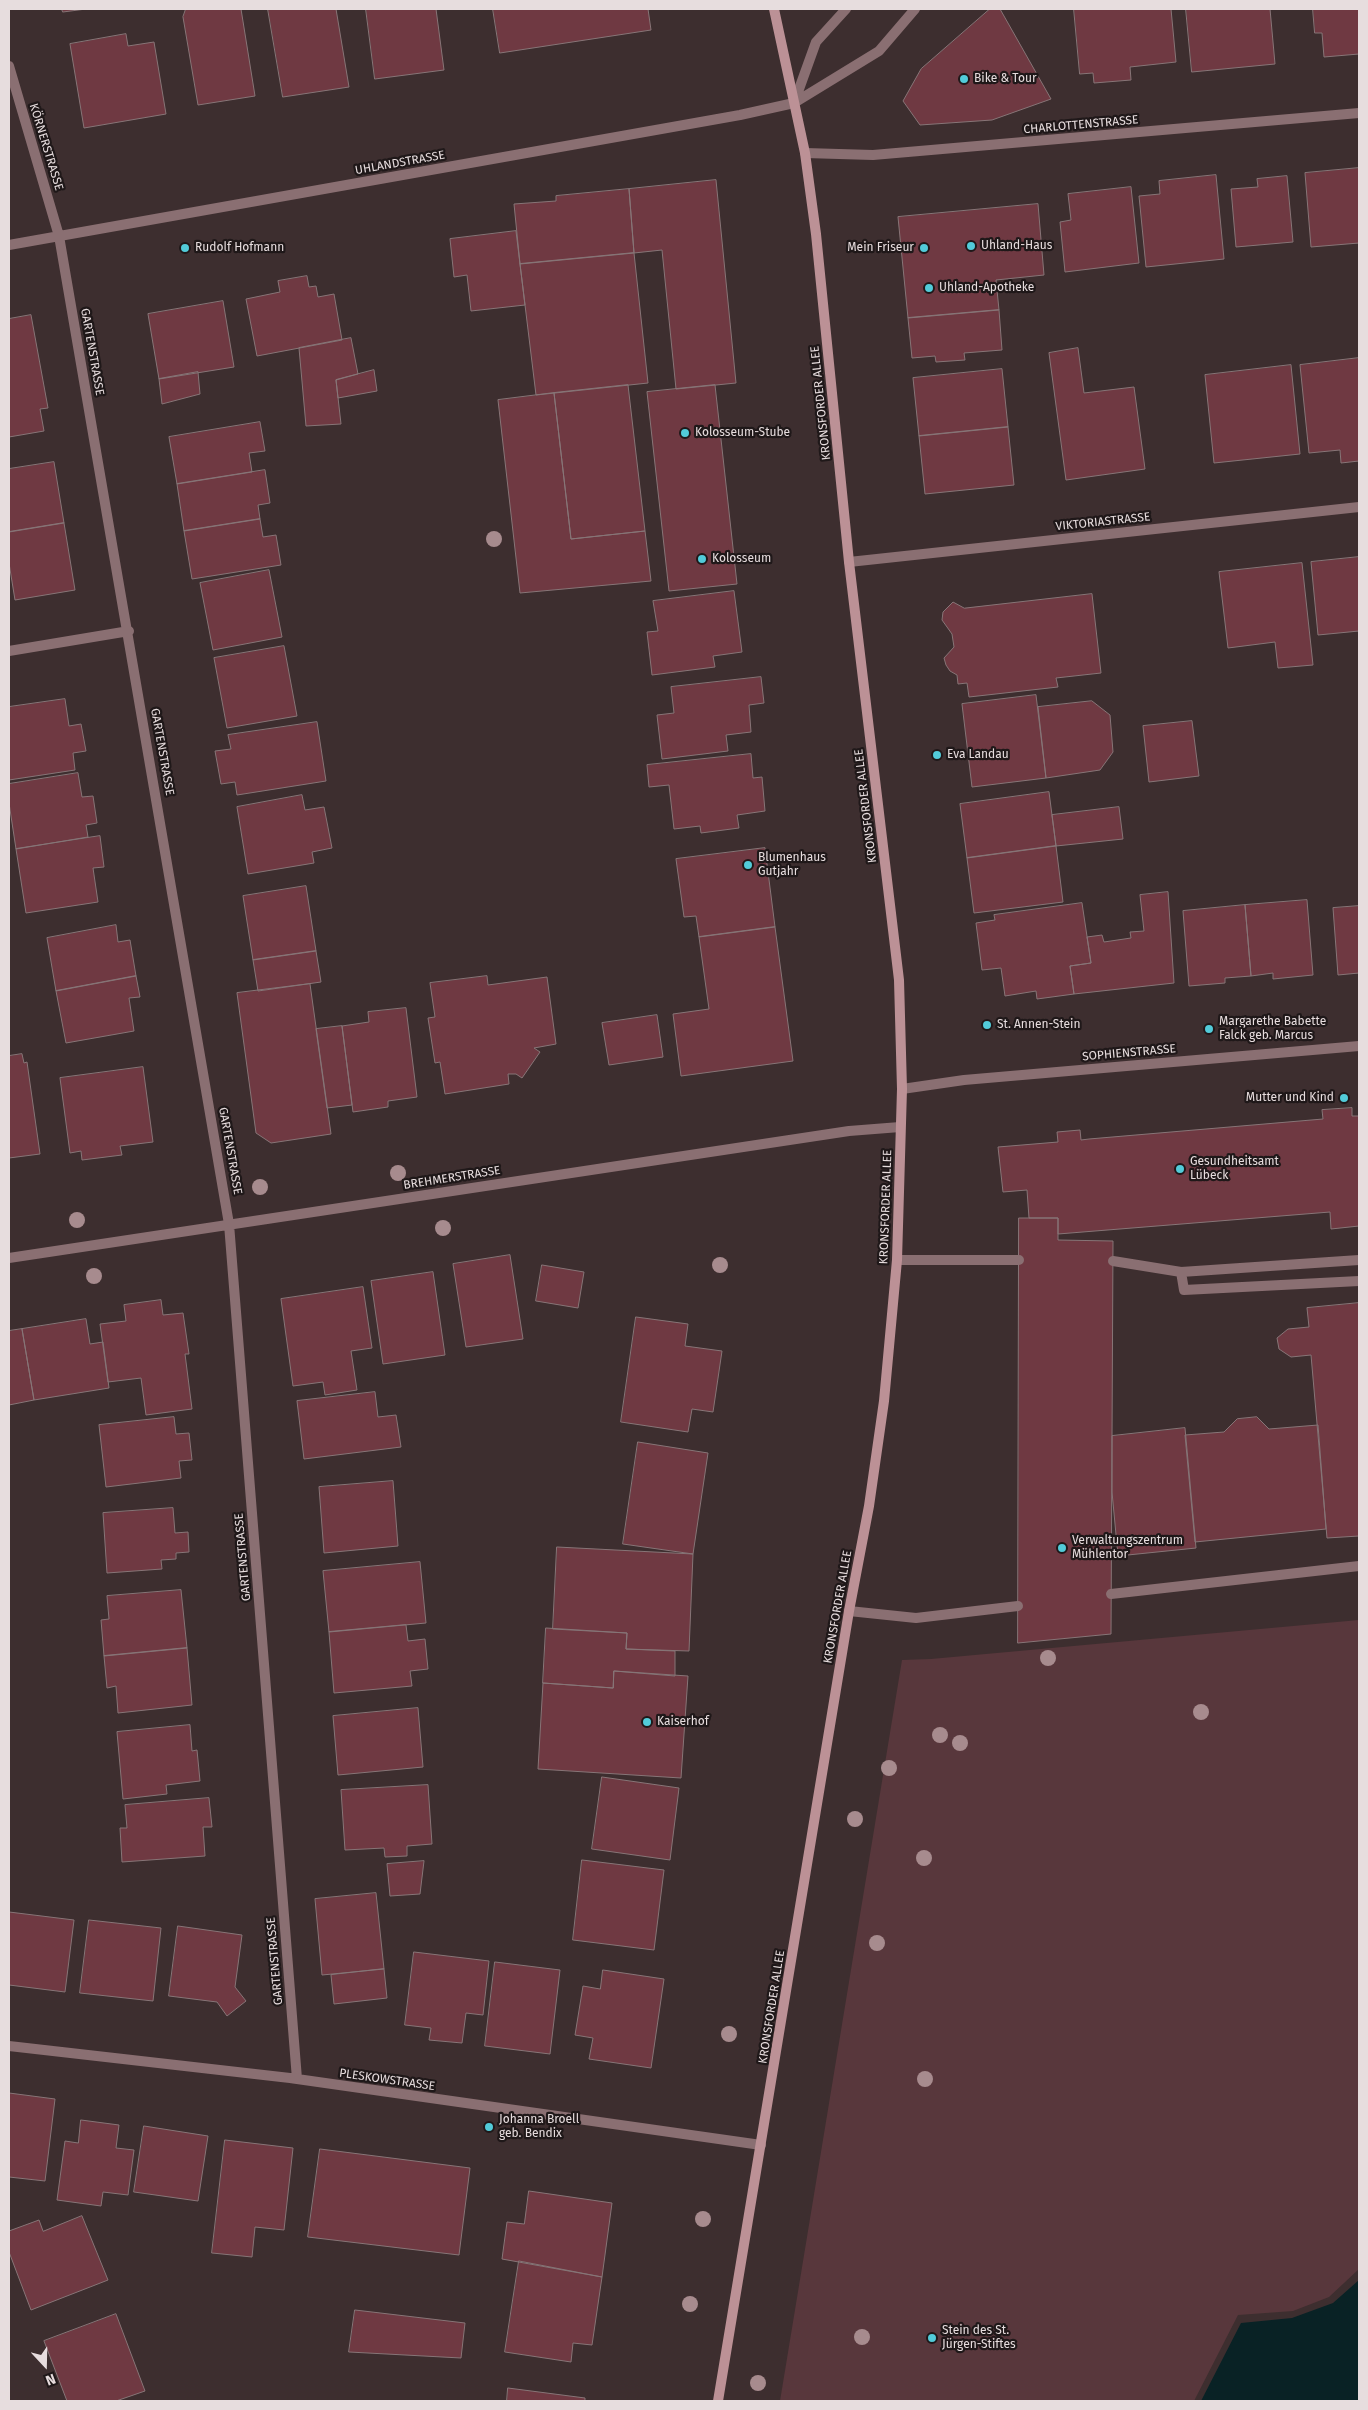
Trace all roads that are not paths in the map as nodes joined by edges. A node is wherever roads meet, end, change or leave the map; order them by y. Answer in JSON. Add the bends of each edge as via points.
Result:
{"nodes":[{"id":1,"x":774,"y":9,"type":"edge"},
{"id":2,"x":846,"y":9,"type":"edge"},
{"id":3,"x":915,"y":9,"type":"edge"},
{"id":4,"x":9,"y":66,"type":"edge"},
{"id":5,"x":794,"y":102,"type":"junction"},
{"id":6,"x":1359,"y":113,"type":"edge"},
{"id":7,"x":805,"y":153,"type":"junction"},
{"id":8,"x":59,"y":236,"type":"junction"},
{"id":9,"x":9,"y":245,"type":"edge"},
{"id":10,"x":1359,"y":507,"type":"edge"},
{"id":11,"x":849,"y":562,"type":"junction"},
{"id":12,"x":128,"y":631,"type":"junction"},
{"id":13,"x":9,"y":651,"type":"edge"},
{"id":14,"x":1359,"y":1046,"type":"edge"},
{"id":15,"x":902,"y":1089,"type":"junction"},
{"id":16,"x":900,"y":1127,"type":"junction"},
{"id":17,"x":229,"y":1224,"type":"junction"},
{"id":18,"x":9,"y":1258,"type":"edge"},
{"id":19,"x":897,"y":1260,"type":"junction"},
{"id":20,"x":1019,"y":1260,"type":"dead end"},
{"id":21,"x":1359,"y":1260,"type":"edge"},
{"id":22,"x":1113,"y":1261,"type":"dead end"},
{"id":23,"x":1181,"y":1272,"type":"junction"},
{"id":24,"x":1359,"y":1281,"type":"edge"},
{"id":25,"x":1359,"y":1566,"type":"edge"},
{"id":26,"x":1111,"y":1594,"type":"dead end"},
{"id":27,"x":1018,"y":1606,"type":"dead end"},
{"id":28,"x":849,"y":1611,"type":"junction"},
{"id":29,"x":9,"y":2046,"type":"edge"},
{"id":30,"x":297,"y":2079,"type":"junction"},
{"id":31,"x":761,"y":2145,"type":"junction"},
{"id":32,"x":718,"y":2401,"type":"edge"}],
"edges":[{"from":1,"to":5,"type":"main road","name":"KRONSFORDER ALLEE"},
{"from":2,"to":5,"type":"street","via":[[816,42]]},
{"from":3,"to":5,"type":"street","name":"UHLANDSTRASSE","via":[[879,51]]},
{"from":4,"to":8,"type":"street","name":"KÖRNERSTRASSE"},
{"from":5,"to":7,"type":"main road","name":"KRONSFORDER ALLEE"},
{"from":5,"to":8,"type":"street","name":"UHLANDSTRASSE","via":[[740,115]]},
{"from":6,"to":7,"type":"street","name":"CHARLOTTENSTRASSE","via":[[873,156]]},
{"from":7,"to":11,"type":"main road","name":"KRONSFORDER ALLEE"},
{"from":8,"to":9,"type":"street","name":"UHLANDSTRASSE"},
{"from":8,"to":12,"type":"street","name":"GARTENSTRASSE"},
{"from":10,"to":11,"type":"street","name":"VIKTORIASTRASSE"},
{"from":11,"to":15,"type":"main road","name":"KRONSFORDER ALLEE","via":[[899,980]]},
{"from":12,"to":13,"type":"street"},
{"from":12,"to":17,"type":"street","name":"GARTENSTRASSE"},
{"from":14,"to":15,"type":"street","name":"SOPHIENSTRASSE","via":[[964,1080]]},
{"from":15,"to":16,"type":"main road","name":"KRONSFORDER ALLEE"},
{"from":16,"to":17,"type":"street","name":"BREHMERSTRASSE","via":[[849,1130]]},
{"from":16,"to":19,"type":"main road","name":"KRONSFORDER ALLEE"},
{"from":17,"to":18,"type":"street","name":"BREHMERSTRASSE"},
{"from":17,"to":30,"type":"street","name":"GARTENSTRASSE"},
{"from":19,"to":20,"type":"street"},
{"from":19,"to":28,"type":"main road","name":"KRONSFORDER ALLEE","via":[[884,1401]]},
{"from":21,"to":23,"type":"street"},
{"from":22,"to":23,"type":"street"},
{"from":23,"to":24,"type":"street","via":[[1184,1290]]},
{"from":25,"to":26,"type":"street"},
{"from":27,"to":28,"type":"street","via":[[916,1618]]},
{"from":28,"to":31,"type":"main road","name":"KRONSFORDER ALLEE"},
{"from":29,"to":30,"type":"street","name":"PLESKOWSTRASSE"},
{"from":30,"to":31,"type":"street","name":"PLESKOWSTRASSE"},
{"from":31,"to":32,"type":"main road","name":"KRONSFORDER ALLEE"}]}
